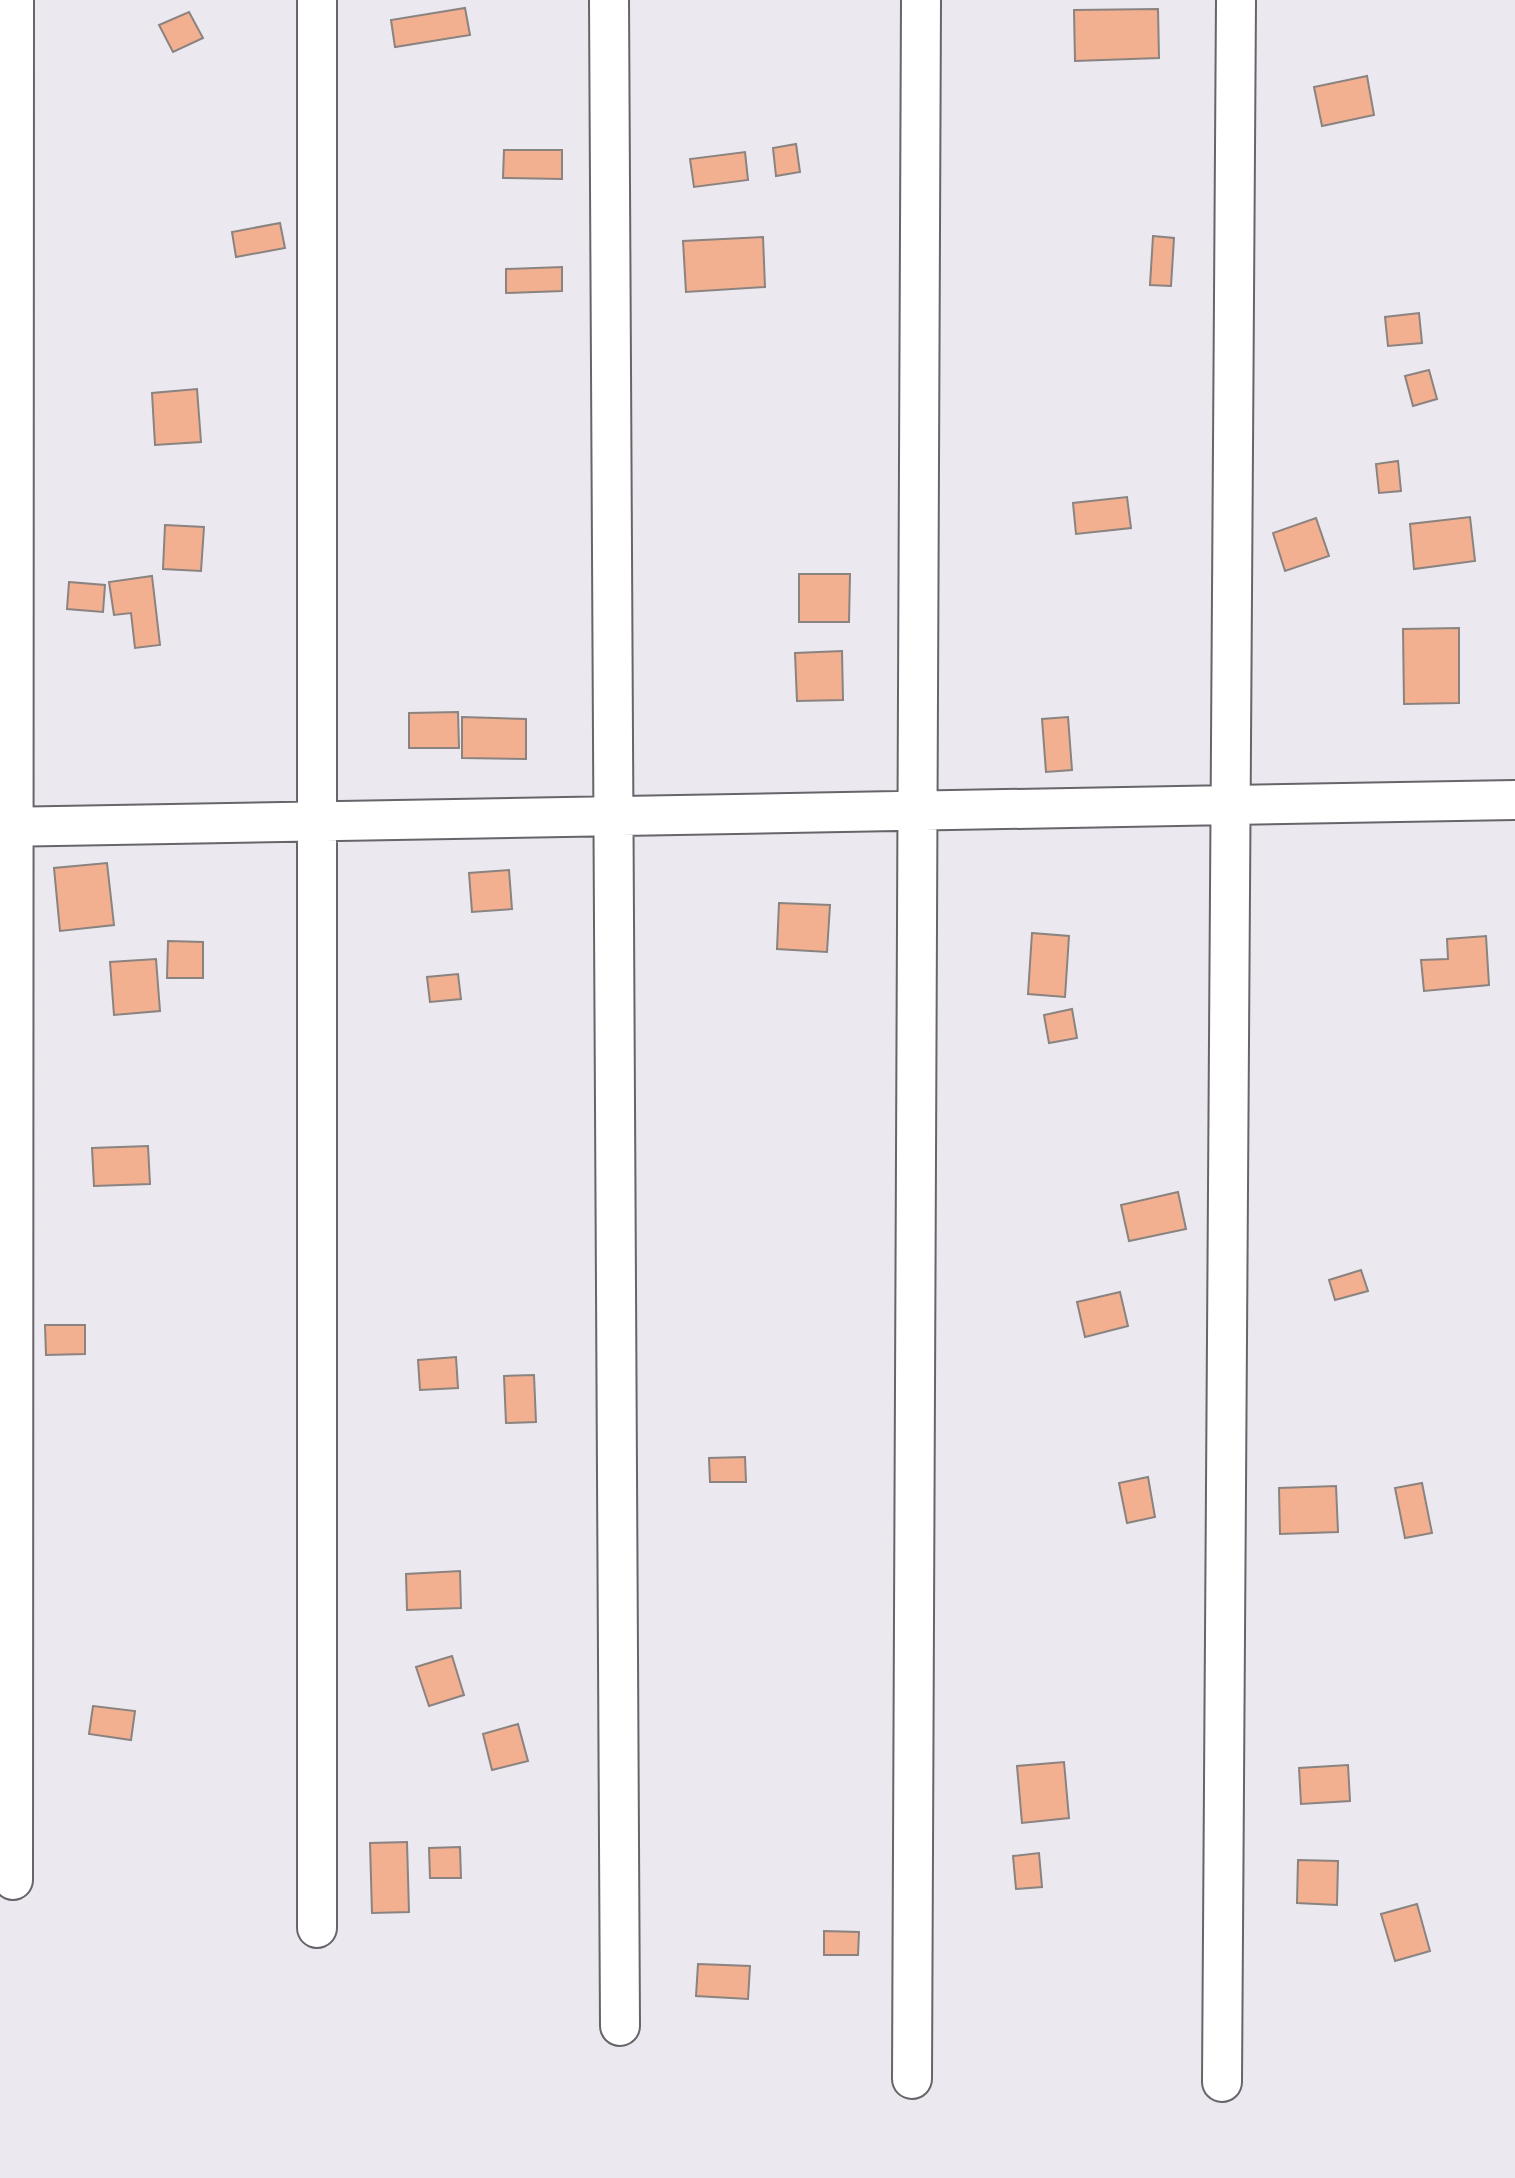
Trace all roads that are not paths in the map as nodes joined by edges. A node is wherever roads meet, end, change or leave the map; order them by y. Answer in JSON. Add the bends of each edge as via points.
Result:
{"nodes":[{"id":1,"x":14,"y":0,"type":"edge"},
{"id":2,"x":317,"y":0,"type":"edge"},
{"id":3,"x":609,"y":0,"type":"edge"},
{"id":4,"x":920,"y":0,"type":"edge"},
{"id":5,"x":1236,"y":0,"type":"edge"},
{"id":6,"x":1515,"y":800,"type":"edge"},
{"id":7,"x":1231,"y":805,"type":"junction"},
{"id":8,"x":917,"y":810,"type":"junction"},
{"id":9,"x":614,"y":816,"type":"junction"},
{"id":10,"x":317,"y":821,"type":"junction"},
{"id":11,"x":7,"y":827,"type":"edge"},
{"id":12,"x":13,"y":1880,"type":"dead end"},
{"id":13,"x":317,"y":1928,"type":"dead end"},
{"id":14,"x":620,"y":2026,"type":"dead end"},
{"id":15,"x":912,"y":2079,"type":"dead end"},
{"id":16,"x":1222,"y":2082,"type":"dead end"}],
"edges":[{"from":1,"to":11,"type":"street"},
{"from":2,"to":10,"type":"street"},
{"from":3,"to":9,"type":"street"},
{"from":4,"to":8,"type":"street"},
{"from":5,"to":7,"type":"street"},
{"from":6,"to":7,"type":"street"},
{"from":7,"to":8,"type":"street"},
{"from":7,"to":16,"type":"street"},
{"from":8,"to":9,"type":"street"},
{"from":8,"to":15,"type":"street"},
{"from":9,"to":10,"type":"street"},
{"from":9,"to":14,"type":"street"},
{"from":10,"to":11,"type":"street"},
{"from":10,"to":13,"type":"street"},
{"from":11,"to":12,"type":"street"}]}
